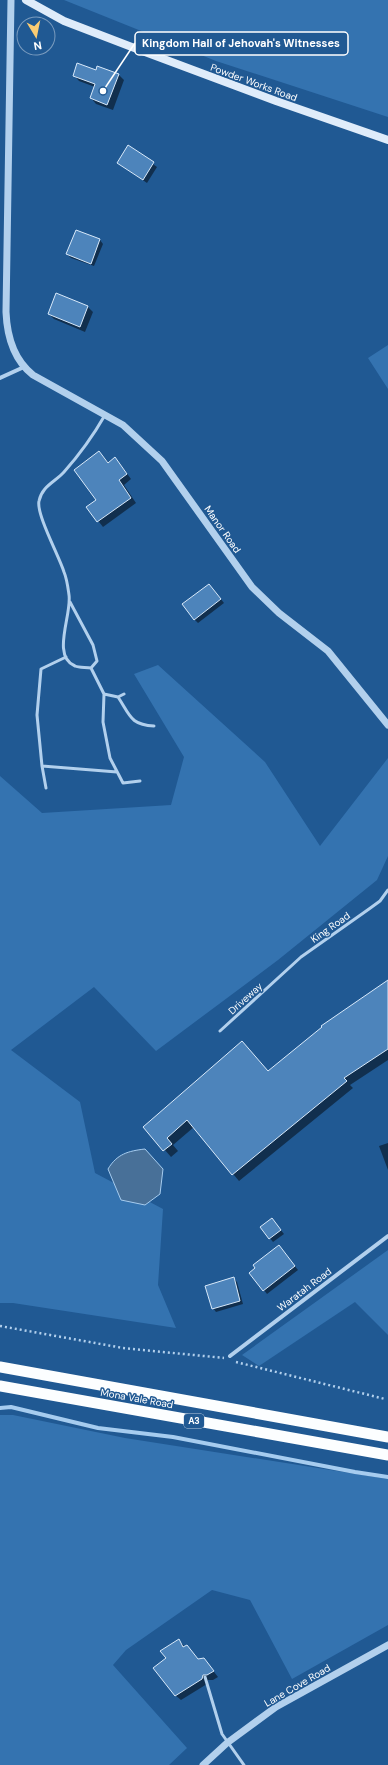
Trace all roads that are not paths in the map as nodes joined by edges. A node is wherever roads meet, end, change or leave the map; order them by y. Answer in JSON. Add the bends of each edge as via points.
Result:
{"nodes":[{"id":1,"x":11,"y":0,"type":"edge"},
{"id":2,"x":26,"y":0,"type":"edge"},
{"id":3,"x":41,"y":4,"type":"edge"},
{"id":4,"x":388,"y":140,"type":"edge"},
{"id":5,"x":24,"y":367,"type":"junction"},
{"id":6,"x":0,"y":378,"type":"edge"},
{"id":7,"x":105,"y":415,"type":"junction"},
{"id":8,"x":70,"y":602,"type":"junction"},
{"id":9,"x":66,"y":657,"type":"junction"},
{"id":10,"x":90,"y":668,"type":"junction"},
{"id":11,"x":104,"y":694,"type":"junction"},
{"id":12,"x":124,"y":694,"type":"dead end"},
{"id":13,"x":118,"y":697,"type":"junction"},
{"id":14,"x":388,"y":725,"type":"edge"},
{"id":15,"x":154,"y":726,"type":"dead end"},
{"id":16,"x":42,"y":766,"type":"junction"},
{"id":17,"x":117,"y":772,"type":"junction"},
{"id":18,"x":140,"y":781,"type":"dead end"},
{"id":19,"x":46,"y":788,"type":"dead end"},
{"id":20,"x":388,"y":890,"type":"edge"},
{"id":21,"x":281,"y":976,"type":"joint"},
{"id":22,"x":220,"y":1031,"type":"dead end"},
{"id":23,"x":388,"y":1236,"type":"edge"},
{"id":24,"x":229,"y":1358,"type":"road end"},
{"id":25,"x":0,"y":1367,"type":"edge"},
{"id":26,"x":0,"y":1386,"type":"edge"},
{"id":27,"x":388,"y":1437,"type":"edge"},
{"id":28,"x":388,"y":1455,"type":"edge"},
{"id":29,"x":388,"y":1645,"type":"edge"},
{"id":30,"x":205,"y":1677,"type":"dead end"},
{"id":31,"x":228,"y":1743,"type":"junction"},
{"id":32,"x":203,"y":1765,"type":"edge"},
{"id":33,"x":244,"y":1765,"type":"edge"}],
"edges":[{"from":1,"to":5,"type":"street","via":[[7,324],[10,341]]},
{"from":2,"to":3,"type":"main road","name":"Powder Works Road"},
{"from":3,"to":4,"type":"main road","name":"Powder Works Road","via":[[64,21],[276,101]]},
{"from":5,"to":6,"type":"street"},
{"from":5,"to":7,"type":"street","name":"Manor Road"},
{"from":7,"to":8,"type":"lane","via":[[93,436],[62,474],[44,488],[38,502],[45,527],[65,573]]},
{"from":7,"to":14,"type":"street","name":"Manor Road","via":[[123,425],[162,461],[252,588],[279,614],[328,651]]},
{"from":8,"to":9,"type":"lane","via":[[63,641]]},
{"from":8,"to":10,"type":"lane","via":[[93,645],[97,661]]},
{"from":9,"to":10,"type":"lane","via":[[75,666]]},
{"from":9,"to":16,"type":"lane","via":[[41,669],[37,715]]},
{"from":10,"to":11,"type":"lane"},
{"from":11,"to":13,"type":"lane"},
{"from":11,"to":17,"type":"lane","via":[[103,722],[110,758]]},
{"from":12,"to":13,"type":"lane"},
{"from":13,"to":15,"type":"lane","via":[[133,721],[145,726]]},
{"from":16,"to":17,"type":"lane"},
{"from":16,"to":19,"type":"lane"},
{"from":17,"to":18,"type":"lane","via":[[123,783]]},
{"from":20,"to":21,"type":"lane","name":"King Road","via":[[380,901],[301,957]]},
{"from":21,"to":22,"type":"lane","name":"Driveway"},
{"from":23,"to":24,"type":"street","name":"Waratah Road"},
{"from":25,"to":27,"type":"highway","name":"Mona Vale Road","number":"A3"},
{"from":26,"to":28,"type":"highway","name":"Mona Vale Road","number":"A3"},
{"from":29,"to":31,"type":"street","name":"Lane Cove Road","via":[[276,1707]]},
{"from":30,"to":31,"type":"lane","via":[[222,1734]]},
{"from":31,"to":32,"type":"street","name":"Lane Cove Road"},
{"from":31,"to":33,"type":"lane"}]}
